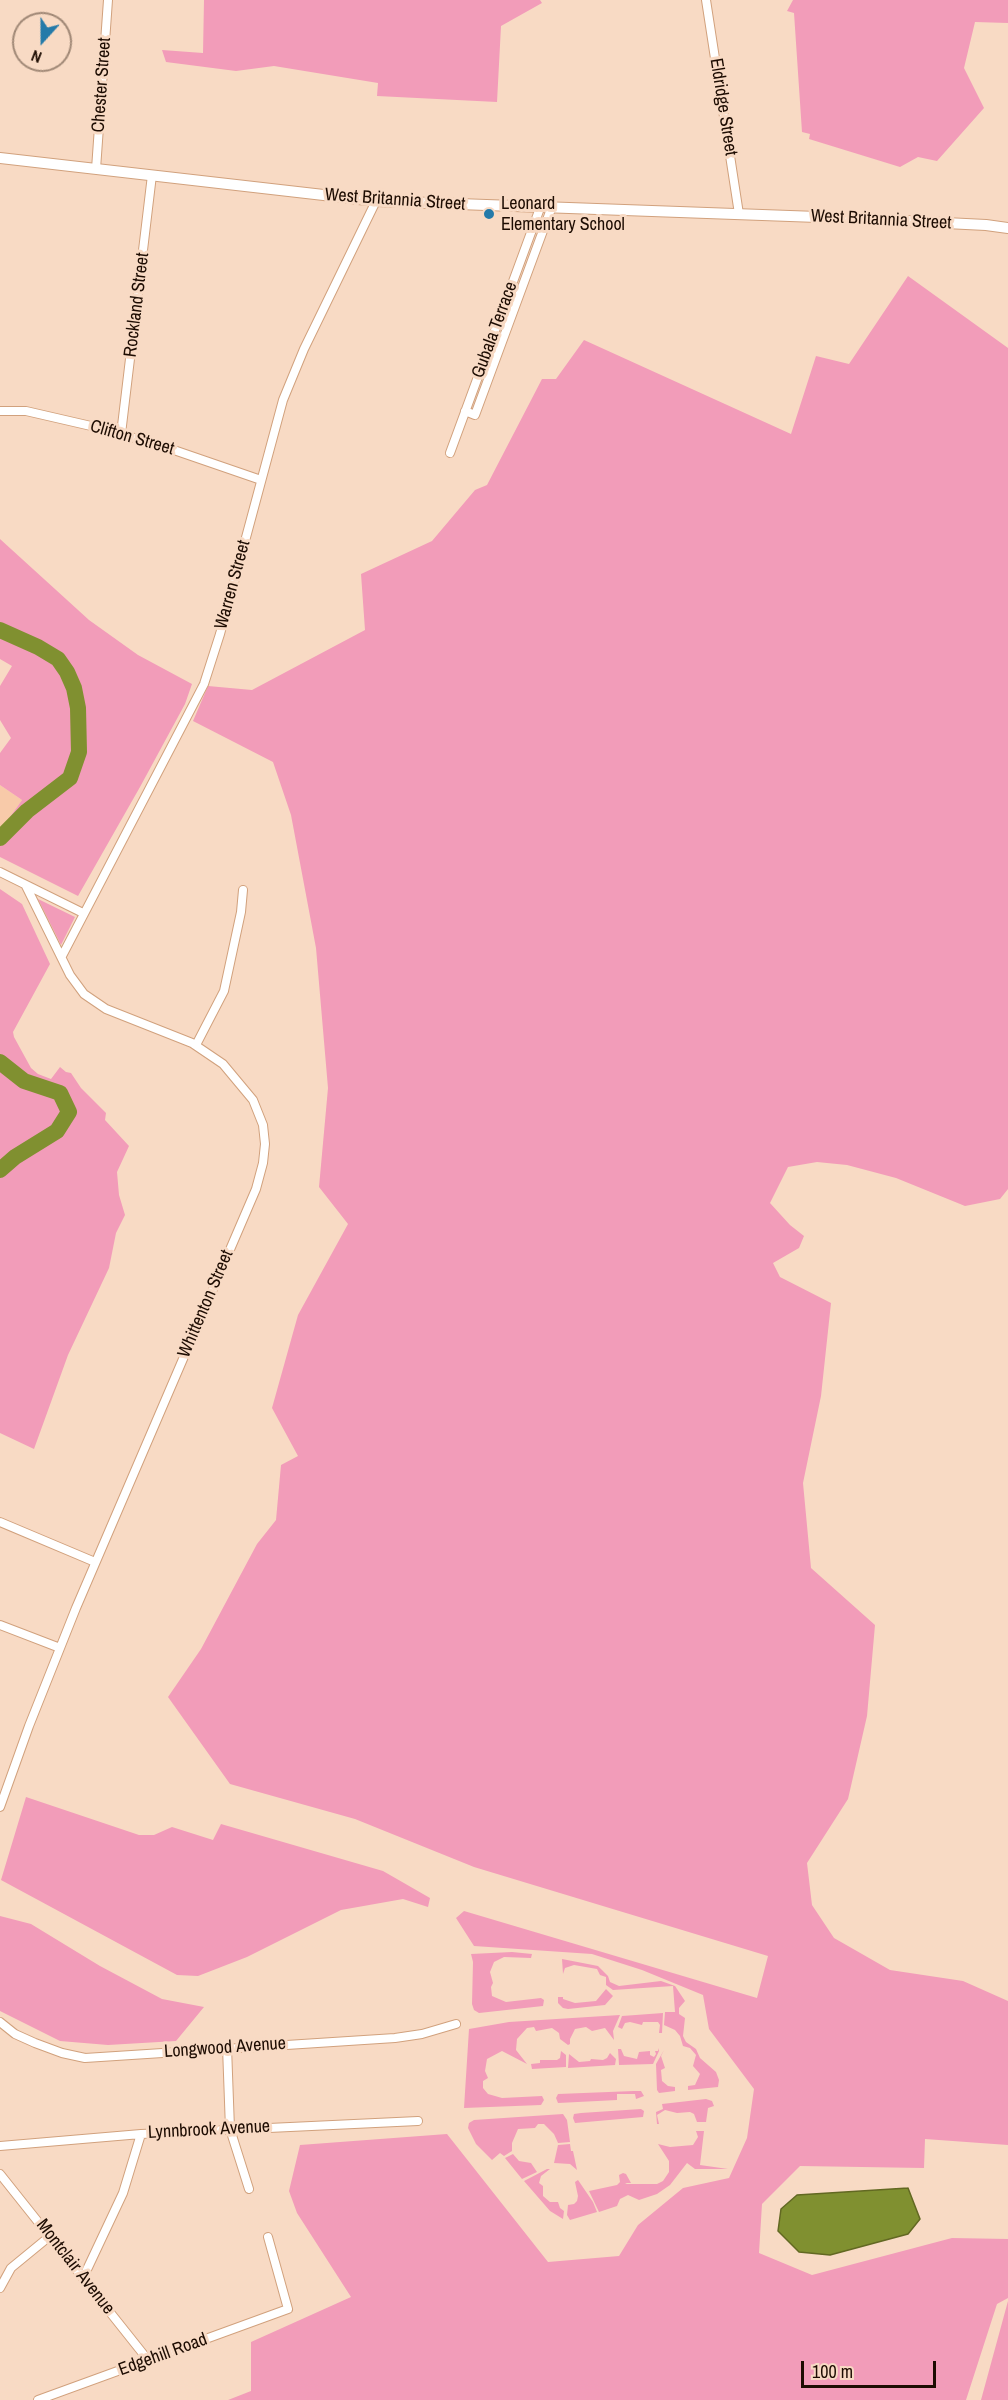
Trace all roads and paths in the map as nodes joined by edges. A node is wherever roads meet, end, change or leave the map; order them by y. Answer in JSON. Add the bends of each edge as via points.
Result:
{"nodes":[{"id":1,"x":108,"y":0,"type":"edge"},
{"id":2,"x":706,"y":0,"type":"edge"},
{"id":3,"x":0,"y":158,"type":"edge"},
{"id":4,"x":96,"y":169,"type":"junction"},
{"id":5,"x":152,"y":175,"type":"junction"},
{"id":6,"x":376,"y":201,"type":"junction"},
{"id":7,"x":545,"y":208,"type":"junction"},
{"id":8,"x":740,"y":214,"type":"junction"},
{"id":9,"x":1008,"y":228,"type":"edge"},
{"id":10,"x":0,"y":411,"type":"edge"},
{"id":11,"x":465,"y":411,"type":"junction"},
{"id":12,"x":121,"y":434,"type":"junction"},
{"id":13,"x":450,"y":453,"type":"dead end"},
{"id":14,"x":261,"y":480,"type":"junction"},
{"id":15,"x":0,"y":872,"type":"edge"},
{"id":16,"x":26,"y":885,"type":"junction"},
{"id":17,"x":243,"y":890,"type":"dead end"},
{"id":18,"x":83,"y":913,"type":"junction"},
{"id":19,"x":62,"y":956,"type":"junction"},
{"id":20,"x":196,"y":1045,"type":"junction"},
{"id":21,"x":0,"y":1522,"type":"edge"},
{"id":22,"x":95,"y":1562,"type":"junction"},
{"id":23,"x":0,"y":1624,"type":"edge"},
{"id":24,"x":60,"y":1648,"type":"junction"},
{"id":25,"x":0,"y":1807,"type":"edge"},
{"id":26,"x":0,"y":2022,"type":"edge"},
{"id":27,"x":456,"y":2024,"type":"dead end"},
{"id":28,"x":227,"y":2047,"type":"junction"},
{"id":29,"x":418,"y":2121,"type":"dead end"},
{"id":30,"x":230,"y":2129,"type":"junction"},
{"id":31,"x":141,"y":2134,"type":"junction"},
{"id":32,"x":0,"y":2146,"type":"edge"},
{"id":33,"x":0,"y":2174,"type":"edge"},
{"id":34,"x":249,"y":2189,"type":"dead end"},
{"id":35,"x":50,"y":2236,"type":"junction"},
{"id":36,"x":268,"y":2237,"type":"dead end"},
{"id":37,"x":83,"y":2277,"type":"junction"},
{"id":38,"x":0,"y":2288,"type":"edge"},
{"id":39,"x":148,"y":2360,"type":"junction"},
{"id":40,"x":38,"y":2400,"type":"edge"}],
"edges":[{"from":1,"to":4,"type":"street","name":"Chester Street"},
{"from":2,"to":8,"type":"street","name":"Eldridge Street"},
{"from":3,"to":4,"type":"street","name":"West Britannia Street"},
{"from":4,"to":5,"type":"street","name":"West Britannia Street"},
{"from":5,"to":6,"type":"street","name":"West Britannia Street"},
{"from":5,"to":12,"type":"street","name":"Rockland Street"},
{"from":6,"to":7,"type":"street","name":"West Britannia Street"},
{"from":6,"to":14,"type":"street","name":"Warren Street","via":[[290,381]]},
{"from":7,"to":8,"type":"street","name":"West Britannia Street"},
{"from":7,"to":11,"type":"street","name":"Gubala Terrace"},
{"from":7,"to":11,"type":"street","name":"Gubala Terrace","via":[[475,415]]},
{"from":8,"to":9,"type":"street","name":"West Britannia Street"},
{"from":10,"to":12,"type":"street","name":"Clifton Street","via":[[26,411]]},
{"from":11,"to":13,"type":"street","name":"Gubala Terrace"},
{"from":12,"to":14,"type":"street","name":"Clifton Street"},
{"from":14,"to":18,"type":"street","name":"Warren Street","via":[[204,684]]},
{"from":15,"to":16,"type":"street"},
{"from":16,"to":18,"type":"street"},
{"from":16,"to":19,"type":"street","name":"Whittenton Street"},
{"from":17,"to":20,"type":"street","via":[[224,991]]},
{"from":18,"to":19,"type":"street","name":"Warren Street"},
{"from":19,"to":20,"type":"street","name":"Whittenton Street","via":[[79,987],[98,1004]]},
{"from":20,"to":22,"type":"street","name":"Whittenton Street","via":[[223,1064],[253,1100],[264,1131],[263,1163],[256,1189]]},
{"from":21,"to":22,"type":"street"},
{"from":22,"to":24,"type":"street","name":"Whittenton Street"},
{"from":23,"to":24,"type":"street"},
{"from":24,"to":25,"type":"street","name":"Whittenton Street"},
{"from":26,"to":28,"type":"street","name":"Longwood Avenue","via":[[15,2034],[44,2047],[85,2058]]},
{"from":27,"to":28,"type":"street","name":"Longwood Avenue","via":[[395,2038]]},
{"from":28,"to":30,"type":"street"},
{"from":29,"to":30,"type":"street","name":"Lynnbrook Avenue"},
{"from":30,"to":31,"type":"street","name":"Lynnbrook Avenue"},
{"from":30,"to":34,"type":"street"},
{"from":31,"to":32,"type":"street","name":"Lynnbrook Avenue"},
{"from":31,"to":37,"type":"street","via":[[123,2193]]},
{"from":33,"to":35,"type":"street","name":"Montclair Avenue"},
{"from":35,"to":37,"type":"street","name":"Montclair Avenue"},
{"from":35,"to":38,"type":"street","via":[[12,2268]]},
{"from":36,"to":39,"type":"street","name":"Edgehill Road","via":[[288,2310]]},
{"from":37,"to":39,"type":"street","name":"Montclair Avenue"},
{"from":39,"to":40,"type":"street","name":"Edgehill Road"}]}
